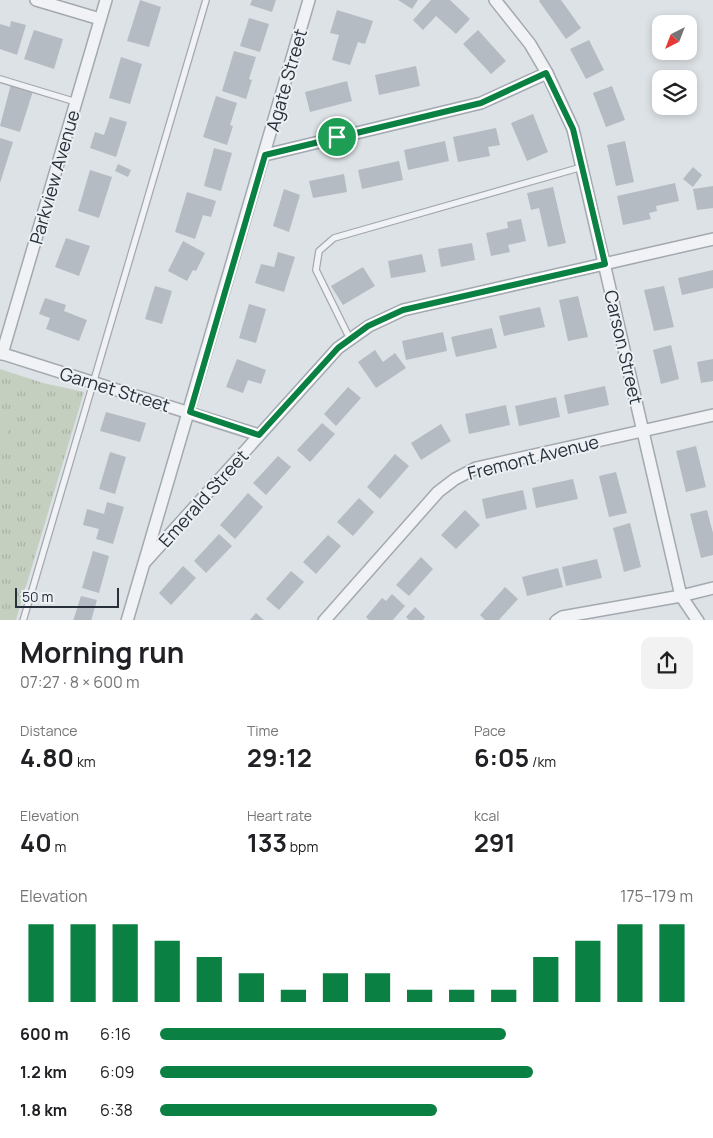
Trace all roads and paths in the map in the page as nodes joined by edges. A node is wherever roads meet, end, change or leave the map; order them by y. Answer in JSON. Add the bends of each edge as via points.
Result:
{"nodes":[{"id":1,"x":36,"y":0,"type":"edge"},
{"id":2,"x":106,"y":0,"type":"edge"},
{"id":3,"x":206,"y":0,"type":"edge"},
{"id":4,"x":309,"y":0,"type":"edge"},
{"id":5,"x":495,"y":0,"type":"edge"},
{"id":6,"x":100,"y":19,"type":"junction"},
{"id":7,"x":546,"y":73,"type":"junction"},
{"id":8,"x":0,"y":79,"type":"edge"},
{"id":9,"x":76,"y":102,"type":"junction"},
{"id":10,"x":265,"y":155,"type":"junction"},
{"id":11,"x":582,"y":167,"type":"junction"},
{"id":12,"x":713,"y":239,"type":"edge"},
{"id":13,"x":605,"y":264,"type":"junction"},
{"id":14,"x":350,"y":339,"type":"junction"},
{"id":15,"x":1,"y":354,"type":"edge"},
{"id":16,"x":93,"y":382,"type":"junction"},
{"id":17,"x":190,"y":412,"type":"junction"},
{"id":18,"x":713,"y":415,"type":"edge"},
{"id":19,"x":644,"y":430,"type":"junction"},
{"id":20,"x":259,"y":435,"type":"junction"},
{"id":21,"x":145,"y":562,"type":"junction"},
{"id":22,"x":713,"y":588,"type":"edge"},
{"id":23,"x":681,"y":596,"type":"junction"},
{"id":24,"x":23,"y":620,"type":"edge"},
{"id":25,"x":127,"y":620,"type":"edge"},
{"id":26,"x":324,"y":620,"type":"edge"},
{"id":27,"x":556,"y":620,"type":"edge"},
{"id":28,"x":698,"y":620,"type":"edge"}],
"edges":[{"from":1,"to":6,"type":"street"},
{"from":2,"to":6,"type":"street","name":"Parkview Avenue"},
{"from":3,"to":16,"type":"lane"},
{"from":4,"to":10,"type":"street","name":"Agate Street"},
{"from":5,"to":7,"type":"street","name":"Carson Street","via":[[530,44]]},
{"from":6,"to":9,"type":"street","name":"Parkview Avenue"},
{"from":7,"to":10,"type":"street","via":[[481,103]]},
{"from":7,"to":11,"type":"street","name":"Carson Street","via":[[573,129]]},
{"from":8,"to":9,"type":"lane"},
{"from":9,"to":15,"type":"street","name":"Parkview Avenue"},
{"from":10,"to":17,"type":"street","name":"Agate Street"},
{"from":11,"to":13,"type":"street","name":"Carson Street"},
{"from":11,"to":14,"type":"lane","via":[[334,238],[319,251],[316,270]]},
{"from":12,"to":13,"type":"street","name":"Emerald Street"},
{"from":13,"to":14,"type":"street","name":"Emerald Street","via":[[403,310],[368,326]]},
{"from":13,"to":19,"type":"street","name":"Carson Street"},
{"from":14,"to":20,"type":"street","name":"Emerald Street","via":[[338,348]]},
{"from":15,"to":16,"type":"street","name":"Garnet Street"},
{"from":16,"to":17,"type":"street","name":"Garnet Street"},
{"from":16,"to":24,"type":"lane"},
{"from":17,"to":20,"type":"street","name":"Garnet Street"},
{"from":17,"to":21,"type":"street","name":"Agate Street"},
{"from":18,"to":19,"type":"street","name":"Fremont Avenue"},
{"from":19,"to":23,"type":"street","name":"Carson Street"},
{"from":19,"to":26,"type":"street","name":"Fremont Avenue","via":[[476,468],[455,479],[438,492]]},
{"from":20,"to":21,"type":"street","name":"Emerald Street"},
{"from":21,"to":25,"type":"street","name":"Agate Street"},
{"from":22,"to":23,"type":"street"},
{"from":23,"to":27,"type":"street"},
{"from":23,"to":28,"type":"street"}]}
